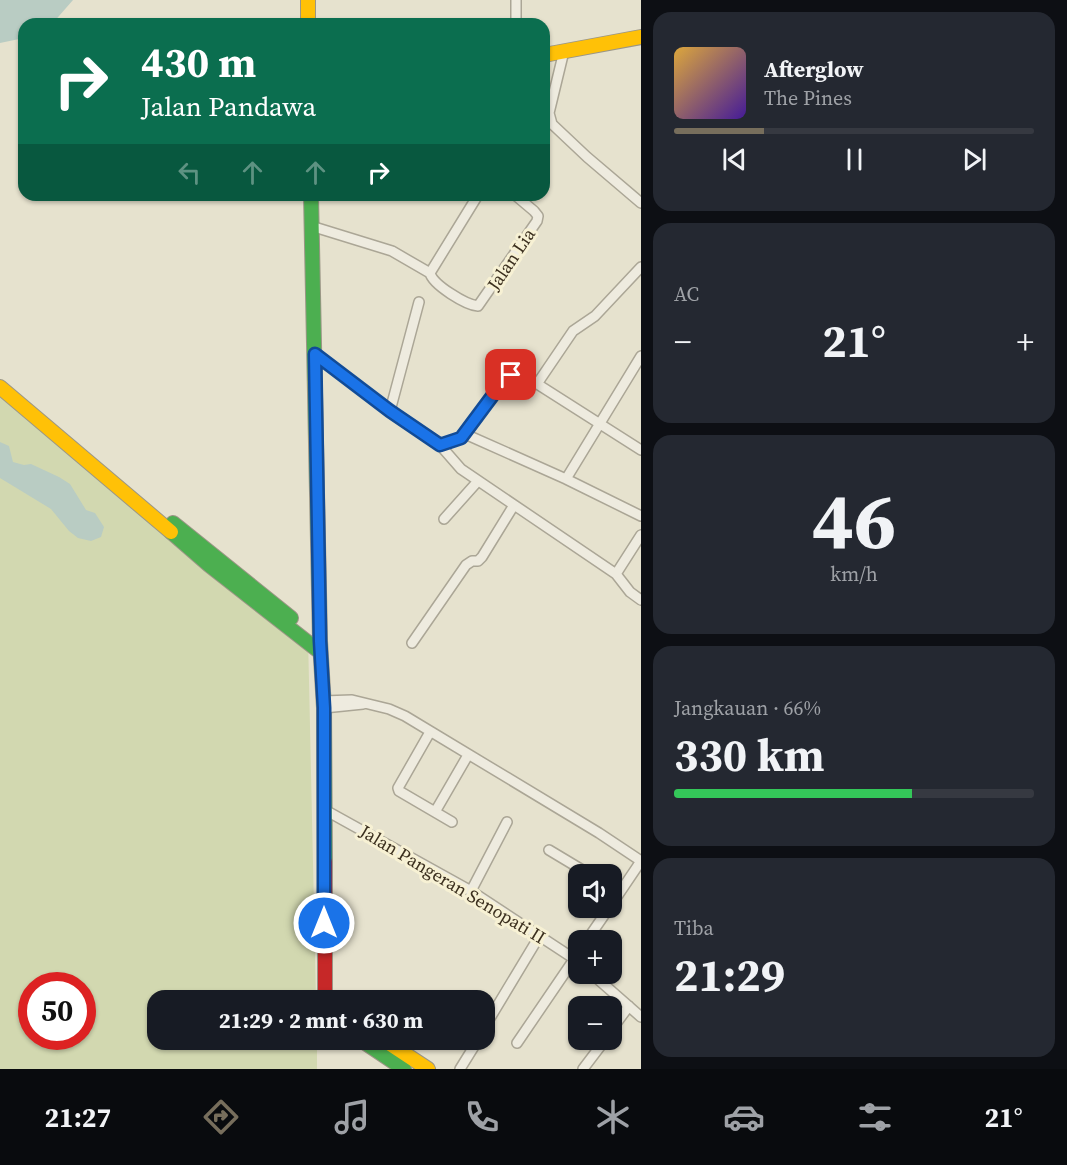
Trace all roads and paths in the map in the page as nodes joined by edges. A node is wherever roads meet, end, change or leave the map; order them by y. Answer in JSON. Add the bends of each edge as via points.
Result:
{"nodes":[{"id":1,"x":308,"y":0,"type":"edge"},
{"id":2,"x":516,"y":0,"type":"edge"},
{"id":3,"x":308,"y":18,"type":"edge"},
{"id":4,"x":516,"y":18,"type":"edge"},
{"id":5,"x":641,"y":37,"type":"edge"},
{"id":6,"x":564,"y":51,"type":"junction"},
{"id":7,"x":550,"y":54,"type":"edge"},
{"id":8,"x":550,"y":109,"type":"edge"},
{"id":9,"x":550,"y":117,"type":"edge"},
{"id":10,"x":310,"y":201,"type":"edge"},
{"id":11,"x":474,"y":201,"type":"edge"},
{"id":12,"x":522,"y":201,"type":"edge"},
{"id":13,"x":641,"y":203,"type":"edge"},
{"id":14,"x":311,"y":226,"type":"junction"},
{"id":15,"x":641,"y":267,"type":"edge"},
{"id":16,"x":430,"y":273,"type":"junction"},
{"id":17,"x":419,"y":302,"type":"dead end"},
{"id":18,"x":315,"y":354,"type":"junction"},
{"id":19,"x":641,"y":356,"type":"edge"},
{"id":20,"x":0,"y":376,"type":"edge"},
{"id":21,"x":537,"y":384,"type":"junction"},
{"id":22,"x":0,"y":387,"type":"edge"},
{"id":23,"x":390,"y":411,"type":"junction"},
{"id":24,"x":598,"y":423,"type":"junction"},
{"id":25,"x":465,"y":434,"type":"junction"},
{"id":26,"x":440,"y":445,"type":"junction"},
{"id":27,"x":640,"y":448,"type":"edge"},
{"id":28,"x":566,"y":478,"type":"junction"},
{"id":29,"x":478,"y":481,"type":"junction"},
{"id":30,"x":514,"y":505,"type":"junction"},
{"id":31,"x":641,"y":516,"type":"edge"},
{"id":32,"x":444,"y":519,"type":"dead end"},
{"id":33,"x":641,"y":535,"type":"edge"},
{"id":34,"x":616,"y":573,"type":"junction"},
{"id":35,"x":641,"y":600,"type":"edge"},
{"id":36,"x":412,"y":643,"type":"dead end"},
{"id":37,"x":320,"y":647,"type":"junction"},
{"id":38,"x":323,"y":704,"type":"junction"},
{"id":39,"x":430,"y":732,"type":"junction"},
{"id":40,"x":468,"y":755,"type":"junction"},
{"id":41,"x":325,"y":810,"type":"junction"},
{"id":42,"x":435,"y":812,"type":"junction"},
{"id":43,"x":452,"y":822,"type":"dead end"},
{"id":44,"x":507,"y":822,"type":"dead end"},
{"id":45,"x":549,"y":850,"type":"dead end"},
{"id":46,"x":641,"y":861,"type":"edge"},
{"id":47,"x":572,"y":864,"type":"edge"},
{"id":48,"x":622,"y":884,"type":"edge"},
{"id":49,"x":471,"y":891,"type":"junction"},
{"id":50,"x":540,"y":935,"type":"junction"},
{"id":51,"x":568,"y":951,"type":"edge"},
{"id":52,"x":568,"y":971,"type":"edge"},
{"id":53,"x":604,"y":984,"type":"edge"},
{"id":54,"x":325,"y":990,"type":"edge"},
{"id":55,"x":629,"y":1006,"type":"junction"},
{"id":56,"x":495,"y":1010,"type":"edge"},
{"id":57,"x":622,"y":1015,"type":"edge"},
{"id":58,"x":641,"y":1017,"type":"edge"},
{"id":59,"x":518,"y":1043,"type":"dead end"},
{"id":60,"x":383,"y":1050,"type":"edge"},
{"id":61,"x":386,"y":1050,"type":"edge"},
{"id":62,"x":391,"y":1050,"type":"edge"},
{"id":63,"x":472,"y":1050,"type":"edge"},
{"id":64,"x":597,"y":1050,"type":"edge"},
{"id":65,"x":391,"y":1069,"type":"edge"},
{"id":66,"x":404,"y":1069,"type":"edge"},
{"id":67,"x":428,"y":1069,"type":"edge"},
{"id":68,"x":460,"y":1069,"type":"edge"},
{"id":69,"x":583,"y":1069,"type":"edge"}],
"edges":[{"from":1,"to":3,"type":"main road"},
{"from":2,"to":4,"type":"street"},
{"from":5,"to":6,"type":"main road"},
{"from":6,"to":7,"type":"main road"},
{"from":6,"to":8,"type":"street"},
{"from":9,"to":13,"type":"street","via":[[552,124]]},
{"from":10,"to":14,"type":"main road"},
{"from":11,"to":16,"type":"street"},
{"from":12,"to":16,"type":"street","name":"Jalan Lia","via":[[538,216],[537,221],[481,304],[475,306],[436,284]]},
{"from":14,"to":16,"type":"street","name":"Jalan Lia","via":[[393,252]]},
{"from":14,"to":18,"type":"main road"},
{"from":15,"to":21,"type":"street","via":[[595,316],[573,331]]},
{"from":17,"to":23,"type":"street"},
{"from":18,"to":23,"type":"street"},
{"from":18,"to":37,"type":"main road"},
{"from":19,"to":24,"type":"street"},
{"from":20,"to":37,"type":"main road"},
{"from":21,"to":24,"type":"street"},
{"from":21,"to":25,"type":"street","via":[[520,373],[511,375]]},
{"from":22,"to":37,"type":"main road","via":[[209,565]]},
{"from":23,"to":26,"type":"street"},
{"from":24,"to":27,"type":"street"},
{"from":24,"to":28,"type":"street"},
{"from":25,"to":26,"type":"street"},
{"from":25,"to":28,"type":"street"},
{"from":26,"to":29,"type":"street"},
{"from":28,"to":31,"type":"street"},
{"from":29,"to":30,"type":"street"},
{"from":29,"to":32,"type":"street"},
{"from":30,"to":34,"type":"street"},
{"from":30,"to":36,"type":"street","via":[[479,560],[466,565]]},
{"from":33,"to":34,"type":"street"},
{"from":34,"to":35,"type":"street"},
{"from":37,"to":38,"type":"main road"},
{"from":38,"to":39,"type":"street","via":[[366,704],[389,709]]},
{"from":38,"to":41,"type":"main road"},
{"from":39,"to":40,"type":"street"},
{"from":39,"to":42,"type":"street","via":[[398,788]]},
{"from":40,"to":42,"type":"street"},
{"from":40,"to":46,"type":"street"},
{"from":41,"to":49,"type":"street","name":"Jalan Pangeran Senopati II"},
{"from":41,"to":54,"type":"main road"},
{"from":42,"to":43,"type":"street"},
{"from":44,"to":49,"type":"street"},
{"from":45,"to":47,"type":"street"},
{"from":46,"to":48,"type":"street"},
{"from":49,"to":50,"type":"street","name":"Jalan Pangeran Senopati II"},
{"from":50,"to":51,"type":"street","name":"Jalan Pangeran Senopati II"},
{"from":50,"to":56,"type":"street"},
{"from":52,"to":59,"type":"street"},
{"from":53,"to":55,"type":"street"},
{"from":55,"to":57,"type":"street"},
{"from":55,"to":58,"type":"street"},
{"from":60,"to":65,"type":"main road"},
{"from":61,"to":66,"type":"main road"},
{"from":62,"to":67,"type":"main road"},
{"from":63,"to":68,"type":"street"},
{"from":64,"to":69,"type":"street"}]}
